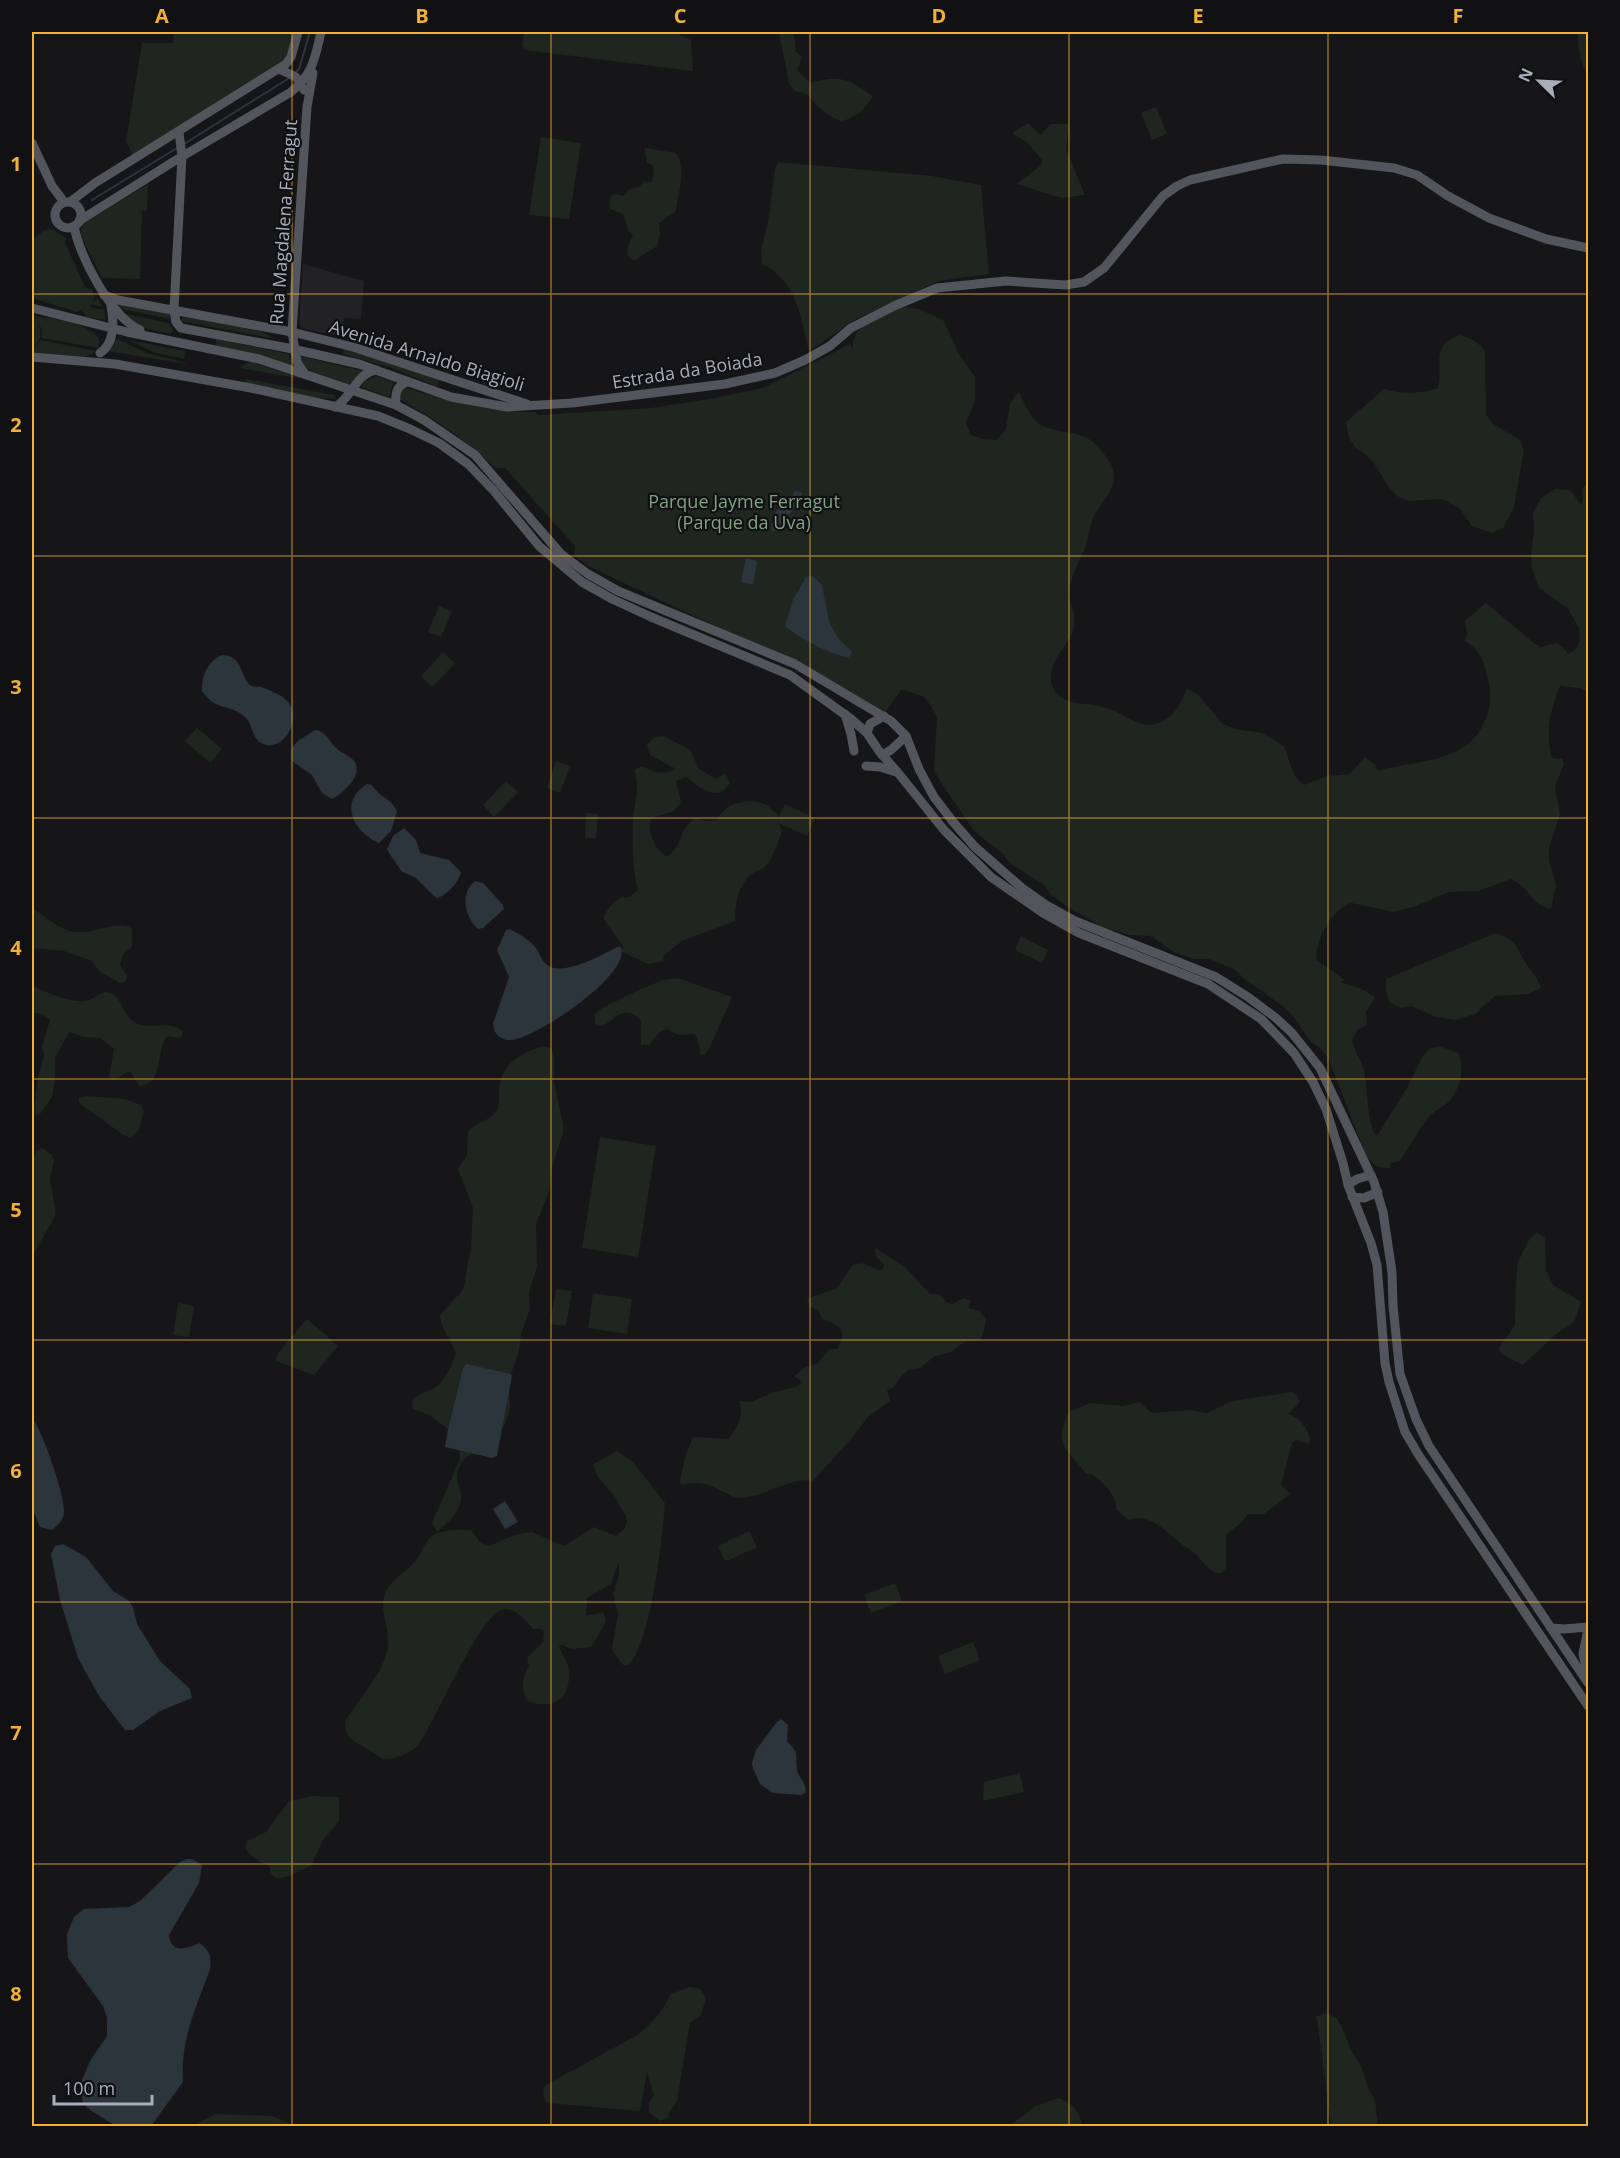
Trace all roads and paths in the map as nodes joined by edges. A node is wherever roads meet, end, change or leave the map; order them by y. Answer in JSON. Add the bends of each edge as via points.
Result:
{"nodes":[{"id":1,"x":298,"y":32,"type":"edge"},
{"id":2,"x":321,"y":32,"type":"edge"},
{"id":3,"x":315,"y":59,"type":"junction"},
{"id":4,"x":279,"y":69,"type":"junction"},
{"id":5,"x":302,"y":84,"type":"junction"},
{"id":6,"x":307,"y":107,"type":"junction"},
{"id":7,"x":179,"y":132,"type":"junction"},
{"id":8,"x":32,"y":143,"type":"edge"},
{"id":9,"x":182,"y":156,"type":"junction"},
{"id":10,"x":156,"y":173,"type":"junction"},
{"id":11,"x":180,"y":182,"type":"junction"},
{"id":12,"x":67,"y":202,"type":"junction"},
{"id":13,"x":76,"y":224,"type":"junction"},
{"id":14,"x":1588,"y":248,"type":"edge"},
{"id":15,"x":104,"y":295,"type":"junction"},
{"id":16,"x":110,"y":305,"type":"junction"},
{"id":17,"x":32,"y":308,"type":"edge"},
{"id":18,"x":174,"y":310,"type":"junction"},
{"id":19,"x":97,"y":324,"type":"junction"},
{"id":20,"x":112,"y":328,"type":"junction"},
{"id":21,"x":274,"y":329,"type":"junction"},
{"id":22,"x":292,"y":332,"type":"junction"},
{"id":23,"x":209,"y":334,"type":"junction"},
{"id":24,"x":172,"y":341,"type":"junction"},
{"id":25,"x":336,"y":343,"type":"junction"},
{"id":26,"x":206,"y":347,"type":"junction"},
{"id":27,"x":294,"y":347,"type":"junction"},
{"id":28,"x":100,"y":353,"type":"junction"},
{"id":29,"x":32,"y":357,"type":"edge"},
{"id":30,"x":334,"y":358,"type":"junction"},
{"id":31,"x":82,"y":360,"type":"junction"},
{"id":32,"x":376,"y":370,"type":"junction"},
{"id":33,"x":304,"y":373,"type":"junction"},
{"id":34,"x":449,"y":379,"type":"junction"},
{"id":35,"x":407,"y":382,"type":"junction"},
{"id":36,"x":352,"y":390,"type":"junction"},
{"id":37,"x":443,"y":394,"type":"junction"},
{"id":38,"x":396,"y":405,"type":"junction"},
{"id":39,"x":532,"y":405,"type":"junction"},
{"id":40,"x":335,"y":406,"type":"junction"},
{"id":41,"x":845,"y":714,"type":"junction"},
{"id":42,"x":884,"y":716,"type":"junction"},
{"id":43,"x":867,"y":733,"type":"junction"},
{"id":44,"x":906,"y":736,"type":"junction"},
{"id":45,"x":854,"y":751,"type":"dead end"},
{"id":46,"x":882,"y":755,"type":"junction"},
{"id":47,"x":866,"y":766,"type":"dead end"},
{"id":48,"x":899,"y":774,"type":"junction"},
{"id":49,"x":1371,"y":1175,"type":"junction"},
{"id":50,"x":1348,"y":1185,"type":"junction"},
{"id":51,"x":1378,"y":1192,"type":"junction"},
{"id":52,"x":1352,"y":1197,"type":"junction"},
{"id":53,"x":1551,"y":1628,"type":"junction"},
{"id":54,"x":1588,"y":1628,"type":"edge"},
{"id":55,"x":1588,"y":1677,"type":"edge"},
{"id":56,"x":1588,"y":1683,"type":"edge"},
{"id":57,"x":1588,"y":1706,"type":"edge"}],
"edges":[{"from":1,"to":4,"type":"main road","via":[[291,57]]},
{"from":2,"to":3,"type":"main road"},
{"from":3,"to":5,"type":"main road"},
{"from":3,"to":6,"type":"main road","name":"Rua Magdalena Ferragut"},
{"from":4,"to":5,"type":"main road"},
{"from":4,"to":7,"type":"main road"},
{"from":5,"to":6,"type":"main road","name":"Rua Magdalena Ferragut"},
{"from":5,"to":9,"type":"main road"},
{"from":6,"to":22,"type":"main road","name":"Rua Magdalena Ferragut"},
{"from":7,"to":9,"type":"main road"},
{"from":7,"to":12,"type":"main road"},
{"from":8,"to":12,"type":"main road","via":[[52,186]]},
{"from":9,"to":10,"type":"main road"},
{"from":9,"to":11,"type":"main road"},
{"from":10,"to":11,"type":"main road","via":[[168,172]]},
{"from":10,"to":13,"type":"main road"},
{"from":11,"to":18,"type":"main road"},
{"from":12,"to":13,"type":"main road","via":[[80,209]]},
{"from":12,"to":13,"type":"main road","via":[[55,210],[56,221],[64,228]]},
{"from":13,"to":15,"type":"main road","via":[[78,243]]},
{"from":14,"to":39,"type":"main road","name":"Estrada da Boiada","via":[[1546,239],[1489,218],[1408,172],[1283,159],[1177,186],[1154,206],[1104,268],[1084,282],[1065,285],[1006,281],[937,288],[851,328],[822,350],[775,373],[725,384]]},
{"from":15,"to":16,"type":"main road"},
{"from":15,"to":18,"type":"main road","name":"Avenida Arnaldo Biagioli"},
{"from":16,"to":20,"type":"main road"},
{"from":16,"to":24,"type":"main road","via":[[129,325]]},
{"from":17,"to":19,"type":"main road"},
{"from":18,"to":21,"type":"main road","name":"Avenida Arnaldo Biagioli"},
{"from":18,"to":23,"type":"main road","name":"Avenida Arnaldo Biagioli","via":[[178,326]]},
{"from":19,"to":20,"type":"main road"},
{"from":19,"to":28,"type":"main road","via":[[104,338]]},
{"from":20,"to":24,"type":"main road"},
{"from":20,"to":28,"type":"main road","via":[[109,342]]},
{"from":21,"to":22,"type":"main road","name":"Avenida Arnaldo Biagioli"},
{"from":21,"to":27,"type":"main road"},
{"from":22,"to":25,"type":"main road","name":"Avenida Arnaldo Biagioli"},
{"from":22,"to":27,"type":"main road","name":"Rua Magdalena Ferragut"},
{"from":23,"to":26,"type":"main road"},
{"from":23,"to":27,"type":"main road","name":"Avenida Arnaldo Biagioli"},
{"from":24,"to":26,"type":"main road"},
{"from":25,"to":30,"type":"main road"},
{"from":25,"to":34,"type":"main road","name":"Avenida Arnaldo Biagioli"},
{"from":26,"to":33,"type":"main road"},
{"from":27,"to":30,"type":"main road","name":"Avenida Arnaldo Biagioli"},
{"from":27,"to":33,"type":"main road","name":"Rua Magdalena Ferragut"},
{"from":28,"to":31,"type":"main road"},
{"from":29,"to":31,"type":"main road"},
{"from":30,"to":32,"type":"main road","name":"Avenida Arnaldo Biagioli"},
{"from":31,"to":40,"type":"main road"},
{"from":32,"to":35,"type":"main road","name":"Avenida Arnaldo Biagioli"},
{"from":32,"to":36,"type":"main road","via":[[360,378]]},
{"from":33,"to":36,"type":"main road"},
{"from":34,"to":37,"type":"main road"},
{"from":34,"to":39,"type":"main road","name":"Avenida Arnaldo Biagioli"},
{"from":35,"to":37,"type":"main road","name":"Avenida Arnaldo Biagioli"},
{"from":35,"to":38,"type":"main road","via":[[397,388]]},
{"from":36,"to":38,"type":"main road"},
{"from":36,"to":40,"type":"main road"},
{"from":37,"to":39,"type":"main road","name":"Avenida Arnaldo Biagioli","via":[[507,406]]},
{"from":38,"to":42,"type":"main road","via":[[475,455],[561,554],[588,574],[618,591],[795,664]]},
{"from":40,"to":41,"type":"main road","via":[[378,416],[439,443],[468,464],[539,546],[582,582],[651,617],[790,675]]},
{"from":41,"to":43,"type":"main road"},
{"from":41,"to":45,"type":"main road"},
{"from":42,"to":43,"type":"main road","via":[[870,724]]},
{"from":42,"to":44,"type":"main road"},
{"from":43,"to":46,"type":"main road"},
{"from":44,"to":46,"type":"main road"},
{"from":44,"to":49,"type":"main road","via":[[934,797],[975,847],[1022,888],[1075,921],[1216,978],[1284,1026],[1320,1068]]},
{"from":46,"to":48,"type":"main road"},
{"from":47,"to":48,"type":"main road"},
{"from":48,"to":50,"type":"main road","via":[[952,838],[992,877],[1043,913],[1079,933],[1208,984],[1267,1024],[1294,1053],[1320,1096]]},
{"from":49,"to":50,"type":"main road"},
{"from":49,"to":51,"type":"main road"},
{"from":50,"to":52,"type":"main road"},
{"from":51,"to":52,"type":"main road","via":[[1364,1198]]},
{"from":51,"to":53,"type":"main road","via":[[1392,1272],[1399,1364],[1416,1419],[1429,1446]]},
{"from":52,"to":57,"type":"main road","via":[[1377,1265],[1385,1363],[1405,1432]]},
{"from":53,"to":54,"type":"main road"},
{"from":53,"to":56,"type":"main road"},
{"from":54,"to":55,"type":"main road","via":[[1583,1654]]}]}
